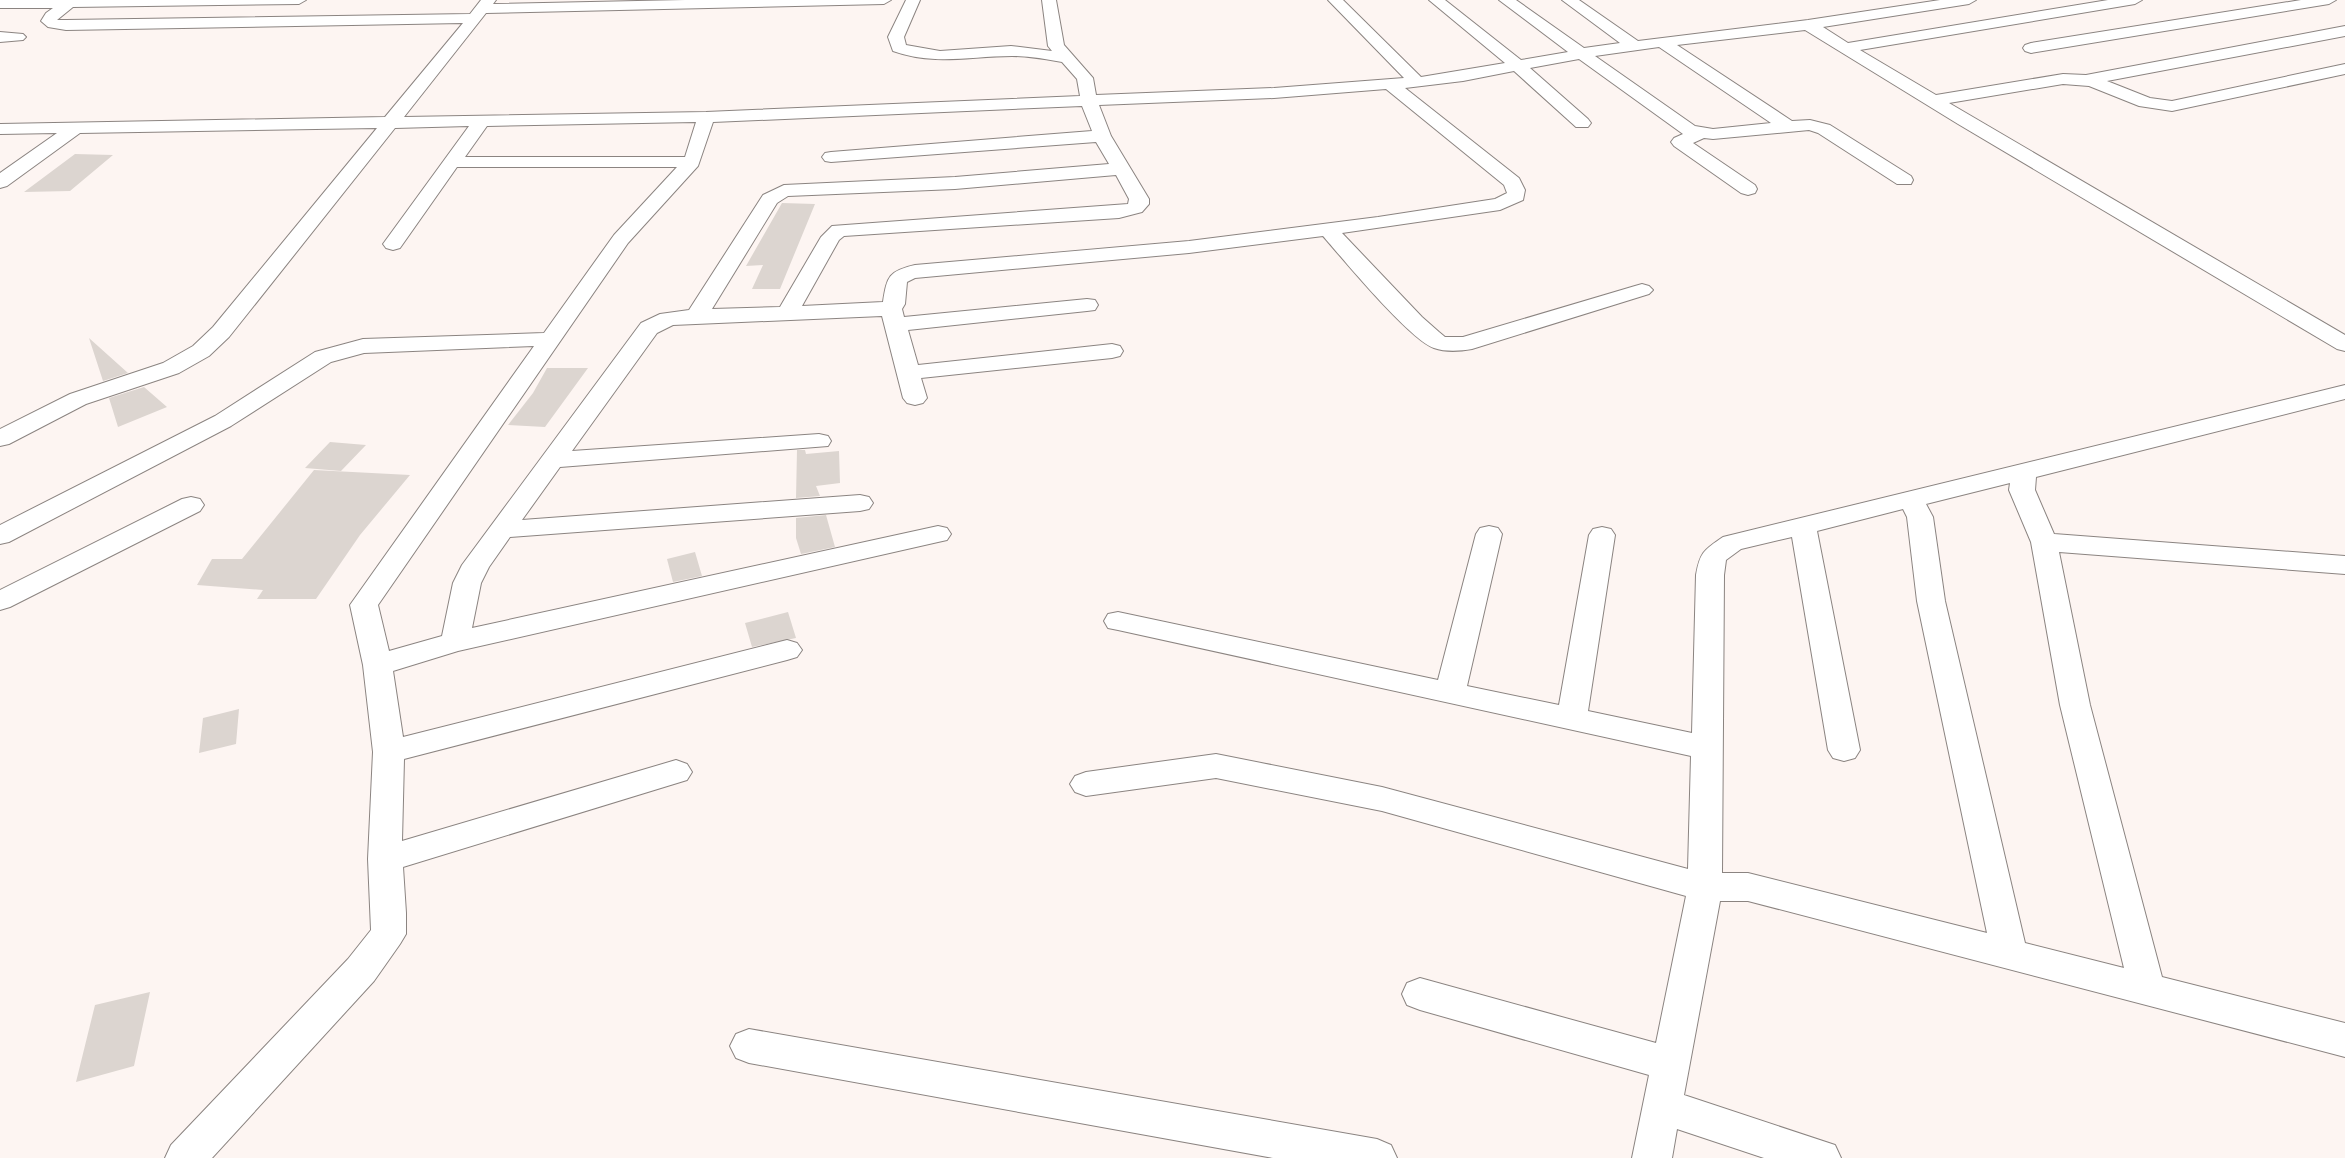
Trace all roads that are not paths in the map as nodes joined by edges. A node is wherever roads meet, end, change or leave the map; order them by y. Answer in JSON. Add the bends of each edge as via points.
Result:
{"nodes":[{"id":1,"x":299,"y":0,"type":"edge"},
{"id":2,"x":884,"y":0,"type":"edge"},
{"id":3,"x":913,"y":0,"type":"edge"},
{"id":4,"x":1049,"y":0,"type":"edge"},
{"id":5,"x":1335,"y":0,"type":"edge"},
{"id":6,"x":1436,"y":0,"type":"edge"},
{"id":7,"x":1506,"y":0,"type":"edge"},
{"id":8,"x":1569,"y":0,"type":"edge"},
{"id":9,"x":1969,"y":0,"type":"edge"},
{"id":10,"x":2135,"y":0,"type":"edge"},
{"id":11,"x":2329,"y":0,"type":"edge"},
{"id":12,"x":71,"y":2,"type":"edge"},
{"id":13,"x":0,"y":4,"type":"edge"},
{"id":14,"x":481,"y":9,"type":"edge"},
{"id":15,"x":1808,"y":25,"type":"junction"},
{"id":16,"x":2345,"y":31,"type":"edge"},
{"id":17,"x":18,"y":37,"type":"dead end"},
{"id":18,"x":0,"y":38,"type":"edge"},
{"id":19,"x":1663,"y":42,"type":"junction"},
{"id":20,"x":1634,"y":45,"type":"junction"},
{"id":21,"x":1845,"y":48,"type":"junction"},
{"id":22,"x":2031,"y":48,"type":"dead end"},
{"id":23,"x":1581,"y":54,"type":"junction"},
{"id":24,"x":1066,"y":58,"type":"junction"},
{"id":25,"x":1518,"y":66,"type":"junction"},
{"id":26,"x":2345,"y":69,"type":"edge"},
{"id":27,"x":2091,"y":80,"type":"junction"},
{"id":28,"x":1417,"y":82,"type":"junction"},
{"id":29,"x":1391,"y":85,"type":"junction"},
{"id":30,"x":1933,"y":101,"type":"junction"},
{"id":31,"x":1089,"y":102,"type":"junction"},
{"id":32,"x":706,"y":116,"type":"junction"},
{"id":33,"x":482,"y":120,"type":"junction"},
{"id":34,"x":388,"y":123,"type":"junction"},
{"id":35,"x":1582,"y":124,"type":"dead end"},
{"id":36,"x":1787,"y":126,"type":"junction"},
{"id":37,"x":77,"y":127,"type":"junction"},
{"id":38,"x":0,"y":129,"type":"edge"},
{"id":39,"x":866,"y":133,"type":"junction"},
{"id":40,"x":1699,"y":134,"type":"junction"},
{"id":41,"x":1102,"y":136,"type":"junction"},
{"id":42,"x":831,"y":157,"type":"dead end"},
{"id":43,"x":452,"y":162,"type":"junction"},
{"id":44,"x":692,"y":162,"type":"junction"},
{"id":45,"x":1120,"y":169,"type":"junction"},
{"id":46,"x":1904,"y":180,"type":"dead end"},
{"id":47,"x":0,"y":182,"type":"edge"},
{"id":48,"x":1748,"y":188,"type":"dead end"},
{"id":49,"x":1328,"y":230,"type":"junction"},
{"id":50,"x":392,"y":244,"type":"dead end"},
{"id":51,"x":1642,"y":290,"type":"dead end"},
{"id":52,"x":1087,"y":305,"type":"dead end"},
{"id":53,"x":787,"y":314,"type":"junction"},
{"id":54,"x":893,"y":316,"type":"junction"},
{"id":55,"x":696,"y":317,"type":"junction"},
{"id":56,"x":551,"y":339,"type":"junction"},
{"id":57,"x":2345,"y":344,"type":"edge"},
{"id":58,"x":1112,"y":350,"type":"dead end"},
{"id":59,"x":908,"y":373,"type":"junction"},
{"id":60,"x":2345,"y":392,"type":"edge"},
{"id":61,"x":915,"y":398,"type":"dead end"},
{"id":62,"x":0,"y":439,"type":"edge"},
{"id":63,"x":819,"y":440,"type":"dead end"},
{"id":64,"x":552,"y":460,"type":"junction"},
{"id":65,"x":2024,"y":472,"type":"junction"},
{"id":66,"x":1912,"y":500,"type":"junction"},
{"id":67,"x":860,"y":503,"type":"dead end"},
{"id":68,"x":191,"y":505,"type":"dead end"},
{"id":69,"x":1803,"y":526,"type":"junction"},
{"id":70,"x":500,"y":530,"type":"junction"},
{"id":71,"x":938,"y":534,"type":"dead end"},
{"id":72,"x":1489,"y":534,"type":"dead end"},
{"id":73,"x":1602,"y":535,"type":"dead end"},
{"id":74,"x":0,"y":536,"type":"edge"},
{"id":75,"x":2044,"y":542,"type":"junction"},
{"id":76,"x":2345,"y":565,"type":"edge"},
{"id":77,"x":0,"y":601,"type":"edge"},
{"id":78,"x":1118,"y":621,"type":"dead end"},
{"id":79,"x":455,"y":642,"type":"junction"},
{"id":80,"x":787,"y":650,"type":"dead end"},
{"id":81,"x":378,"y":665,"type":"junction"},
{"id":82,"x":1450,"y":693,"type":"junction"},
{"id":83,"x":1572,"y":719,"type":"junction"},
{"id":84,"x":1707,"y":748,"type":"junction"},
{"id":85,"x":1844,"y":750,"type":"dead end"},
{"id":86,"x":389,"y":752,"type":"junction"},
{"id":87,"x":676,"y":772,"type":"dead end"},
{"id":88,"x":1086,"y":784,"type":"dead end"},
{"id":89,"x":384,"y":858,"type":"junction"},
{"id":90,"x":1705,"y":887,"type":"junction"},
{"id":91,"x":2009,"y":952,"type":"junction"},
{"id":92,"x":2147,"y":988,"type":"junction"},
{"id":93,"x":1420,"y":994,"type":"dead end"},
{"id":94,"x":2345,"y":1040,"type":"edge"},
{"id":95,"x":749,"y":1046,"type":"dead end"},
{"id":96,"x":1670,"y":1064,"type":"junction"},
{"id":97,"x":1662,"y":1106,"type":"junction"},
{"id":98,"x":185,"y":1158,"type":"edge"},
{"id":99,"x":1377,"y":1158,"type":"edge"},
{"id":100,"x":1652,"y":1158,"type":"edge"},
{"id":101,"x":1821,"y":1158,"type":"edge"}],
"edges":[{"from":1,"to":12,"type":"street"},
{"from":2,"to":14,"type":"street"},
{"from":3,"to":24,"type":"street","via":[[896,37],[899,48],[906,51],[942,55],[1023,52]]},
{"from":4,"to":24,"type":"street","via":[[1055,42]]},
{"from":5,"to":28,"type":"street"},
{"from":6,"to":25,"type":"street"},
{"from":7,"to":23,"type":"street"},
{"from":8,"to":20,"type":"street"},
{"from":9,"to":15,"type":"street"},
{"from":10,"to":21,"type":"street"},
{"from":11,"to":22,"type":"street"},
{"from":12,"to":13,"type":"street"},
{"from":12,"to":14,"type":"street","via":[[49,21],[66,25]]},
{"from":14,"to":34,"type":"street"},
{"from":15,"to":19,"type":"street"},
{"from":15,"to":21,"type":"street"},
{"from":16,"to":27,"type":"street"},
{"from":17,"to":18,"type":"street"},
{"from":19,"to":20,"type":"street"},
{"from":19,"to":36,"type":"street"},
{"from":20,"to":23,"type":"street"},
{"from":21,"to":30,"type":"street"},
{"from":23,"to":25,"type":"street"},
{"from":23,"to":40,"type":"street","via":[[1682,126]]},
{"from":24,"to":31,"type":"street","via":[[1085,78]]},
{"from":25,"to":28,"type":"street"},
{"from":25,"to":35,"type":"street"},
{"from":26,"to":27,"type":"street","via":[[2172,106],[2152,104]]},
{"from":27,"to":30,"type":"street","via":[[2063,79]]},
{"from":28,"to":29,"type":"street"},
{"from":29,"to":31,"type":"street"},
{"from":29,"to":49,"type":"street","via":[[1512,182],[1516,196],[1500,204]]},
{"from":30,"to":57,"type":"street"},
{"from":31,"to":39,"type":"street"},
{"from":31,"to":41,"type":"street"},
{"from":32,"to":33,"type":"street"},
{"from":32,"to":39,"type":"street"},
{"from":32,"to":44,"type":"street"},
{"from":33,"to":34,"type":"street"},
{"from":33,"to":43,"type":"street"},
{"from":34,"to":37,"type":"street"},
{"from":34,"to":62,"type":"street","via":[[221,332],[201,351],[171,368],[78,399]]},
{"from":36,"to":40,"type":"street"},
{"from":36,"to":46,"type":"street","via":[[1810,125],[1824,129]]},
{"from":37,"to":38,"type":"street"},
{"from":37,"to":47,"type":"street"},
{"from":39,"to":41,"type":"street"},
{"from":39,"to":42,"type":"street"},
{"from":40,"to":48,"type":"street","via":[[1680,142]]},
{"from":41,"to":45,"type":"street"},
{"from":43,"to":44,"type":"street"},
{"from":43,"to":50,"type":"street"},
{"from":44,"to":56,"type":"street","via":[[621,239]]},
{"from":45,"to":53,"type":"street","via":[[1139,204],[1119,212],[839,230],[832,236]]},
{"from":45,"to":55,"type":"street","via":[[955,183],[784,191],[770,199]]},
{"from":49,"to":51,"type":"street","via":[[1414,322],[1440,343],[1464,344]]},
{"from":49,"to":54,"type":"street","via":[[1189,247],[915,271],[898,277],[896,281]]},
{"from":52,"to":54,"type":"street"},
{"from":53,"to":54,"type":"street","via":[[869,311]]},
{"from":53,"to":55,"type":"street"},
{"from":54,"to":59,"type":"street"},
{"from":55,"to":64,"type":"street","via":[[668,319],[649,328]]},
{"from":56,"to":74,"type":"street","via":[[363,346],[324,357],[223,421]]},
{"from":56,"to":81,"type":"street","via":[[364,605]]},
{"from":58,"to":59,"type":"street"},
{"from":59,"to":61,"type":"street"},
{"from":60,"to":65,"type":"street"},
{"from":63,"to":64,"type":"street"},
{"from":64,"to":70,"type":"street"},
{"from":65,"to":66,"type":"street"},
{"from":65,"to":75,"type":"street","via":[[2022,490]]},
{"from":66,"to":69,"type":"street"},
{"from":66,"to":91,"type":"street","via":[[1920,517],[1931,601]]},
{"from":67,"to":70,"type":"street"},
{"from":68,"to":77,"type":"street"},
{"from":69,"to":84,"type":"street","via":[[1732,543],[1713,557]]},
{"from":69,"to":85,"type":"street"},
{"from":70,"to":79,"type":"street","via":[[467,583]]},
{"from":71,"to":79,"type":"street"},
{"from":72,"to":82,"type":"street"},
{"from":73,"to":83,"type":"street"},
{"from":75,"to":76,"type":"street"},
{"from":75,"to":92,"type":"street","via":[[2075,705]]},
{"from":78,"to":82,"type":"street"},
{"from":79,"to":81,"type":"street"},
{"from":80,"to":86,"type":"street"},
{"from":81,"to":86,"type":"street"},
{"from":82,"to":83,"type":"street"},
{"from":83,"to":84,"type":"street"},
{"from":84,"to":90,"type":"street"},
{"from":86,"to":89,"type":"street"},
{"from":87,"to":89,"type":"street"},
{"from":88,"to":90,"type":"street","via":[[1216,766],[1382,799]]},
{"from":89,"to":98,"type":"street","via":[[390,913],[388,934],[382,944]]},
{"from":90,"to":91,"type":"street","via":[[1748,887]]},
{"from":90,"to":96,"type":"street"},
{"from":91,"to":92,"type":"street"},
{"from":92,"to":94,"type":"street"},
{"from":93,"to":96,"type":"street"},
{"from":95,"to":99,"type":"street"},
{"from":96,"to":97,"type":"street"},
{"from":97,"to":100,"type":"street"},
{"from":97,"to":101,"type":"street"}]}
